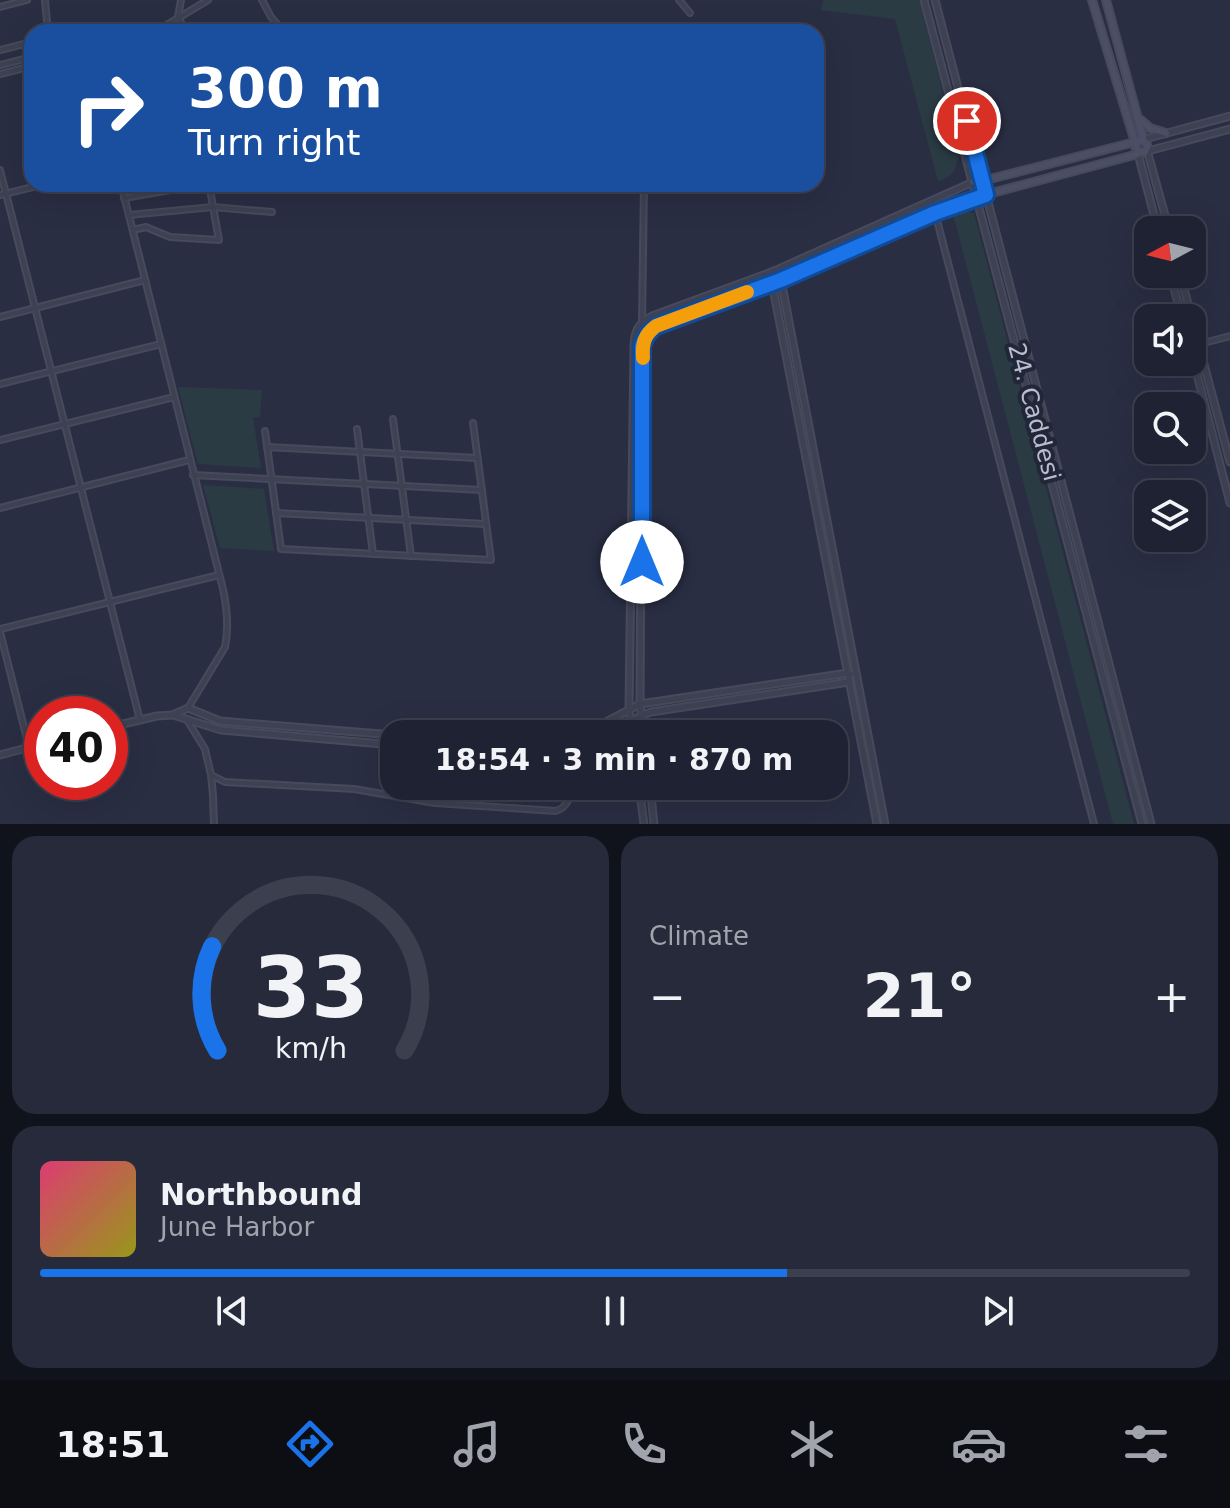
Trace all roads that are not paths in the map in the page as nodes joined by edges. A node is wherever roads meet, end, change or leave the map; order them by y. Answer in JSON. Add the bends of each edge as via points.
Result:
{"nodes":[{"id":1,"x":27,"y":0,"type":"edge"},
{"id":2,"x":45,"y":0,"type":"edge"},
{"id":3,"x":181,"y":0,"type":"edge"},
{"id":4,"x":208,"y":0,"type":"edge"},
{"id":5,"x":262,"y":0,"type":"edge"},
{"id":6,"x":679,"y":0,"type":"edge"},
{"id":7,"x":924,"y":0,"type":"edge"},
{"id":8,"x":935,"y":0,"type":"edge"},
{"id":9,"x":1092,"y":0,"type":"edge"},
{"id":10,"x":1106,"y":0,"type":"edge"},
{"id":11,"x":0,"y":7,"type":"edge"},
{"id":12,"x":690,"y":13,"type":"dead end"},
{"id":13,"x":178,"y":17,"type":"junction"},
{"id":14,"x":47,"y":24,"type":"edge"},
{"id":15,"x":167,"y":24,"type":"edge"},
{"id":16,"x":182,"y":24,"type":"edge"},
{"id":17,"x":277,"y":24,"type":"edge"},
{"id":18,"x":24,"y":44,"type":"edge"},
{"id":19,"x":0,"y":50,"type":"edge"},
{"id":20,"x":24,"y":59,"type":"edge"},
{"id":21,"x":0,"y":65,"type":"edge"},
{"id":22,"x":24,"y":68,"type":"edge"},
{"id":23,"x":0,"y":74,"type":"edge"},
{"id":24,"x":1230,"y":116,"type":"edge"},
{"id":25,"x":1139,"y":118,"type":"junction"},
{"id":26,"x":1230,"y":129,"type":"edge"},
{"id":27,"x":1166,"y":133,"type":"junction"},
{"id":28,"x":1140,"y":141,"type":"junction"},
{"id":29,"x":1143,"y":152,"type":"junction"},
{"id":30,"x":0,"y":170,"type":"edge"},
{"id":31,"x":982,"y":181,"type":"junction"},
{"id":32,"x":973,"y":182,"type":"junction"},
{"id":33,"x":24,"y":189,"type":"edge"},
{"id":34,"x":123,"y":192,"type":"edge"},
{"id":35,"x":160,"y":192,"type":"edge"},
{"id":36,"x":209,"y":192,"type":"edge"},
{"id":37,"x":644,"y":192,"type":"edge"},
{"id":38,"x":3,"y":194,"type":"edge"},
{"id":39,"x":986,"y":195,"type":"junction"},
{"id":40,"x":977,"y":197,"type":"junction"},
{"id":41,"x":124,"y":198,"type":"junction"},
{"id":42,"x":932,"y":201,"type":"junction"},
{"id":43,"x":213,"y":207,"type":"junction"},
{"id":44,"x":272,"y":212,"type":"dead end"},
{"id":45,"x":935,"y":213,"type":"junction"},
{"id":46,"x":129,"y":215,"type":"junction"},
{"id":47,"x":1155,"y":216,"type":"edge"},
{"id":48,"x":1164,"y":216,"type":"edge"},
{"id":49,"x":133,"y":230,"type":"junction"},
{"id":50,"x":774,"y":271,"type":"junction"},
{"id":51,"x":145,"y":280,"type":"junction"},
{"id":52,"x":781,"y":280,"type":"junction"},
{"id":53,"x":772,"y":283,"type":"junction"},
{"id":54,"x":35,"y":308,"type":"junction"},
{"id":55,"x":0,"y":317,"type":"edge"},
{"id":56,"x":642,"y":321,"type":"junction"},
{"id":57,"x":1230,"y":336,"type":"edge"},
{"id":58,"x":161,"y":343,"type":"junction"},
{"id":59,"x":1206,"y":343,"type":"edge"},
{"id":60,"x":51,"y":371,"type":"junction"},
{"id":61,"x":1197,"y":376,"type":"edge"},
{"id":62,"x":1204,"y":376,"type":"edge"},
{"id":63,"x":0,"y":384,"type":"edge"},
{"id":64,"x":174,"y":397,"type":"junction"},
{"id":65,"x":393,"y":419,"type":"dead end"},
{"id":66,"x":473,"y":423,"type":"dead end"},
{"id":67,"x":65,"y":424,"type":"junction"},
{"id":68,"x":357,"y":429,"type":"dead end"},
{"id":69,"x":265,"y":431,"type":"dead end"},
{"id":70,"x":0,"y":440,"type":"edge"},
{"id":71,"x":267,"y":447,"type":"junction"},
{"id":72,"x":360,"y":452,"type":"junction"},
{"id":73,"x":397,"y":454,"type":"junction"},
{"id":74,"x":478,"y":458,"type":"junction"},
{"id":75,"x":189,"y":460,"type":"junction"},
{"id":76,"x":1230,"y":462,"type":"edge"},
{"id":77,"x":1230,"y":472,"type":"edge"},
{"id":78,"x":1223,"y":474,"type":"junction"},
{"id":79,"x":193,"y":475,"type":"junction"},
{"id":80,"x":272,"y":479,"type":"junction"},
{"id":81,"x":364,"y":484,"type":"junction"},
{"id":82,"x":402,"y":486,"type":"junction"},
{"id":83,"x":81,"y":488,"type":"junction"},
{"id":84,"x":482,"y":490,"type":"junction"},
{"id":85,"x":1230,"y":503,"type":"edge"},
{"id":86,"x":0,"y":508,"type":"edge"},
{"id":87,"x":276,"y":513,"type":"junction"},
{"id":88,"x":369,"y":518,"type":"junction"},
{"id":89,"x":406,"y":520,"type":"junction"},
{"id":90,"x":486,"y":524,"type":"junction"},
{"id":91,"x":373,"y":554,"type":"junction"},
{"id":92,"x":411,"y":556,"type":"junction"},
{"id":93,"x":219,"y":575,"type":"junction"},
{"id":94,"x":110,"y":602,"type":"junction"},
{"id":95,"x":0,"y":631,"type":"edge"},
{"id":96,"x":848,"y":673,"type":"junction"},
{"id":97,"x":855,"y":676,"type":"junction"},
{"id":98,"x":849,"y":682,"type":"junction"},
{"id":99,"x":640,"y":704,"type":"junction"},
{"id":100,"x":188,"y":708,"type":"junction"},
{"id":101,"x":629,"y":709,"type":"junction"},
{"id":102,"x":172,"y":715,"type":"junction"},
{"id":103,"x":641,"y":715,"type":"junction"},
{"id":104,"x":140,"y":720,"type":"junction"},
{"id":105,"x":187,"y":720,"type":"junction"},
{"id":106,"x":609,"y":720,"type":"edge"},
{"id":107,"x":631,"y":720,"type":"edge"},
{"id":108,"x":635,"y":720,"type":"edge"},
{"id":109,"x":642,"y":720,"type":"edge"},
{"id":110,"x":128,"y":723,"type":"edge"},
{"id":111,"x":24,"y":727,"type":"edge"},
{"id":112,"x":380,"y":734,"type":"edge"},
{"id":113,"x":380,"y":744,"type":"edge"},
{"id":114,"x":24,"y":748,"type":"edge"},
{"id":115,"x":0,"y":755,"type":"edge"},
{"id":116,"x":211,"y":775,"type":"junction"},
{"id":117,"x":380,"y":793,"type":"edge"},
{"id":118,"x":418,"y":800,"type":"edge"},
{"id":119,"x":568,"y":800,"type":"edge"},
{"id":120,"x":641,"y":800,"type":"edge"},
{"id":121,"x":651,"y":800,"type":"edge"},
{"id":122,"x":214,"y":824,"type":"edge"},
{"id":123,"x":644,"y":824,"type":"edge"},
{"id":124,"x":654,"y":824,"type":"edge"},
{"id":125,"x":877,"y":824,"type":"edge"},
{"id":126,"x":885,"y":824,"type":"edge"},
{"id":127,"x":1094,"y":824,"type":"edge"},
{"id":128,"x":1142,"y":824,"type":"edge"},
{"id":129,"x":1151,"y":824,"type":"edge"}],
"edges":[{"from":1,"to":11,"type":"street"},
{"from":2,"to":14,"type":"street"},
{"from":3,"to":13,"type":"street"},
{"from":4,"to":13,"type":"street"},
{"from":5,"to":17,"type":"street"},
{"from":6,"to":12,"type":"street"},
{"from":7,"to":32,"type":"street","name":"24. Caddesi"},
{"from":8,"to":31,"type":"street","name":"24. Caddesi"},
{"from":9,"to":28,"type":"main road"},
{"from":10,"to":25,"type":"main road"},
{"from":13,"to":15,"type":"street"},
{"from":13,"to":16,"type":"street"},
{"from":18,"to":19,"type":"street"},
{"from":20,"to":21,"type":"street"},
{"from":22,"to":23,"type":"street"},
{"from":24,"to":27,"type":"street"},
{"from":25,"to":27,"type":"main road"},
{"from":25,"to":28,"type":"main road"},
{"from":26,"to":29,"type":"street"},
{"from":27,"to":28,"type":"street"},
{"from":28,"to":29,"type":"main road","via":[[1148,146]]},
{"from":28,"to":31,"type":"main road"},
{"from":29,"to":39,"type":"main road"},
{"from":29,"to":47,"type":"street"},
{"from":29,"to":48,"type":"street"},
{"from":30,"to":38,"type":"street"},
{"from":31,"to":32,"type":"main road"},
{"from":31,"to":39,"type":"street","name":"24. Caddesi"},
{"from":32,"to":40,"type":"street","name":"24. Caddesi"},
{"from":32,"to":42,"type":"street"},
{"from":33,"to":38,"type":"street"},
{"from":34,"to":41,"type":"street"},
{"from":35,"to":41,"type":"street"},
{"from":36,"to":43,"type":"street"},
{"from":37,"to":56,"type":"street"},
{"from":38,"to":54,"type":"street"},
{"from":39,"to":40,"type":"main road"},
{"from":39,"to":129,"type":"street","name":"24. Caddesi"},
{"from":40,"to":45,"type":"street"},
{"from":40,"to":128,"type":"street","name":"24. Caddesi"},
{"from":41,"to":46,"type":"street"},
{"from":42,"to":45,"type":"street"},
{"from":42,"to":50,"type":"street"},
{"from":43,"to":44,"type":"street"},
{"from":43,"to":46,"type":"street"},
{"from":43,"to":49,"type":"street","via":[[219,240],[170,237],[146,227]]},
{"from":45,"to":52,"type":"street"},
{"from":45,"to":127,"type":"street"},
{"from":46,"to":49,"type":"street"},
{"from":49,"to":51,"type":"street"},
{"from":50,"to":52,"type":"street"},
{"from":50,"to":53,"type":"street"},
{"from":50,"to":56,"type":"street"},
{"from":51,"to":54,"type":"street"},
{"from":51,"to":58,"type":"street"},
{"from":52,"to":53,"type":"street"},
{"from":52,"to":97,"type":"street"},
{"from":53,"to":96,"type":"street"},
{"from":53,"to":99,"type":"street","via":[[656,326],[644,338]]},
{"from":54,"to":55,"type":"street"},
{"from":54,"to":60,"type":"street"},
{"from":56,"to":101,"type":"street","via":[[634,338]]},
{"from":57,"to":59,"type":"street"},
{"from":58,"to":60,"type":"street"},
{"from":58,"to":64,"type":"street"},
{"from":60,"to":63,"type":"street"},
{"from":60,"to":67,"type":"street"},
{"from":61,"to":78,"type":"street"},
{"from":62,"to":76,"type":"street"},
{"from":64,"to":67,"type":"street"},
{"from":64,"to":75,"type":"street"},
{"from":65,"to":73,"type":"street"},
{"from":66,"to":74,"type":"street"},
{"from":67,"to":70,"type":"street"},
{"from":67,"to":83,"type":"street"},
{"from":68,"to":72,"type":"street"},
{"from":69,"to":71,"type":"street"},
{"from":71,"to":72,"type":"street"},
{"from":71,"to":80,"type":"street"},
{"from":72,"to":73,"type":"street"},
{"from":72,"to":81,"type":"street"},
{"from":73,"to":74,"type":"street"},
{"from":73,"to":82,"type":"street"},
{"from":74,"to":84,"type":"street"},
{"from":75,"to":79,"type":"street"},
{"from":75,"to":83,"type":"street"},
{"from":77,"to":78,"type":"street"},
{"from":78,"to":85,"type":"street"},
{"from":79,"to":80,"type":"street"},
{"from":79,"to":93,"type":"street"},
{"from":80,"to":81,"type":"street"},
{"from":80,"to":87,"type":"street"},
{"from":81,"to":82,"type":"street"},
{"from":81,"to":88,"type":"street"},
{"from":82,"to":84,"type":"street"},
{"from":82,"to":89,"type":"street"},
{"from":83,"to":86,"type":"street"},
{"from":83,"to":94,"type":"street"},
{"from":84,"to":90,"type":"street"},
{"from":87,"to":88,"type":"street"},
{"from":87,"to":91,"type":"street","via":[[281,549]]},
{"from":88,"to":89,"type":"street"},
{"from":88,"to":91,"type":"street"},
{"from":89,"to":90,"type":"street"},
{"from":89,"to":92,"type":"street"},
{"from":90,"to":92,"type":"street","via":[[491,560]]},
{"from":91,"to":92,"type":"street"},
{"from":93,"to":94,"type":"street"},
{"from":93,"to":100,"type":"street","via":[[226,643]]},
{"from":94,"to":95,"type":"street"},
{"from":94,"to":104,"type":"street"},
{"from":95,"to":111,"type":"street"},
{"from":96,"to":97,"type":"street"},
{"from":96,"to":98,"type":"street"},
{"from":96,"to":99,"type":"street"},
{"from":97,"to":98,"type":"street"},
{"from":97,"to":126,"type":"street"},
{"from":98,"to":103,"type":"street"},
{"from":98,"to":125,"type":"street"},
{"from":99,"to":101,"type":"street"},
{"from":99,"to":103,"type":"street"},
{"from":100,"to":102,"type":"street"},
{"from":100,"to":112,"type":"street","via":[[220,721]]},
{"from":101,"to":106,"type":"street"},
{"from":101,"to":107,"type":"street"},
{"from":102,"to":104,"type":"street"},
{"from":102,"to":105,"type":"street"},
{"from":103,"to":108,"type":"street"},
{"from":103,"to":109,"type":"street"},
{"from":104,"to":110,"type":"street"},
{"from":105,"to":113,"type":"street","via":[[221,730]]},
{"from":105,"to":116,"type":"street","via":[[205,749]]},
{"from":114,"to":115,"type":"street"},
{"from":116,"to":117,"type":"street","via":[[229,782]]},
{"from":116,"to":122,"type":"street"},
{"from":118,"to":119,"type":"street","via":[[553,811]]},
{"from":120,"to":123,"type":"street"},
{"from":121,"to":124,"type":"street"}]}
